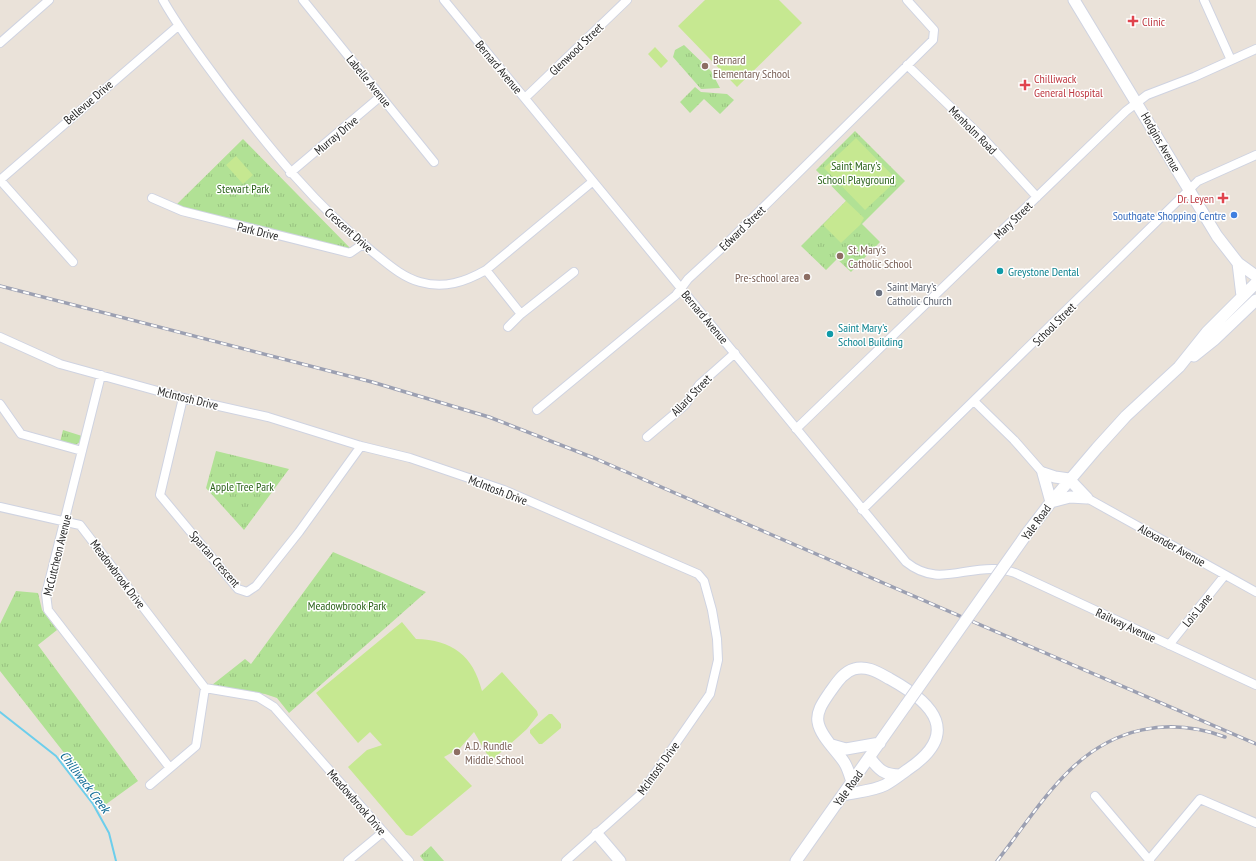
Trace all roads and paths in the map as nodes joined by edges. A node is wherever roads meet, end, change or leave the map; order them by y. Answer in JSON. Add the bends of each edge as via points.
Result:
{"nodes":[{"id":1,"x":49,"y":0,"type":"edge"},
{"id":2,"x":163,"y":0,"type":"edge"},
{"id":3,"x":303,"y":0,"type":"edge"},
{"id":4,"x":444,"y":0,"type":"edge"},
{"id":5,"x":907,"y":0,"type":"edge"},
{"id":6,"x":1074,"y":0,"type":"edge"},
{"id":7,"x":1204,"y":0,"type":"edge"},
{"id":8,"x":622,"y":2,"type":"edge"},
{"id":9,"x":178,"y":26,"type":"junction"},
{"id":10,"x":0,"y":42,"type":"edge"},
{"id":11,"x":1256,"y":49,"type":"edge"},
{"id":12,"x":1232,"y":60,"type":"junction"},
{"id":13,"x":908,"y":65,"type":"junction"},
{"id":14,"x":381,"y":96,"type":"junction"},
{"id":15,"x":525,"y":98,"type":"junction"},
{"id":16,"x":1137,"y":102,"type":"junction"},
{"id":17,"x":1256,"y":155,"type":"edge"},
{"id":18,"x":434,"y":162,"type":"dead end"},
{"id":19,"x":290,"y":173,"type":"junction"},
{"id":20,"x":0,"y":180,"type":"edge"},
{"id":21,"x":592,"y":182,"type":"junction"},
{"id":22,"x":1188,"y":190,"type":"junction"},
{"id":23,"x":1037,"y":196,"type":"junction"},
{"id":24,"x":152,"y":198,"type":"dead end"},
{"id":25,"x":363,"y":244,"type":"junction"},
{"id":26,"x":73,"y":262,"type":"dead end"},
{"id":27,"x":1238,"y":262,"type":"junction"},
{"id":28,"x":486,"y":270,"type":"junction"},
{"id":29,"x":574,"y":272,"type":"dead end"},
{"id":30,"x":1256,"y":276,"type":"edge"},
{"id":31,"x":1256,"y":282,"type":"edge"},
{"id":32,"x":681,"y":288,"type":"junction"},
{"id":33,"x":1242,"y":296,"type":"junction"},
{"id":34,"x":1256,"y":300,"type":"edge"},
{"id":35,"x":521,"y":314,"type":"junction"},
{"id":36,"x":508,"y":327,"type":"dead end"},
{"id":37,"x":0,"y":337,"type":"edge"},
{"id":38,"x":734,"y":353,"type":"junction"},
{"id":39,"x":1179,"y":367,"type":"junction"},
{"id":40,"x":101,"y":376,"type":"junction"},
{"id":41,"x":183,"y":398,"type":"junction"},
{"id":42,"x":975,"y":402,"type":"junction"},
{"id":43,"x":0,"y":404,"type":"edge"},
{"id":44,"x":537,"y":410,"type":"dead end"},
{"id":45,"x":796,"y":429,"type":"junction"},
{"id":46,"x":647,"y":437,"type":"dead end"},
{"id":47,"x":361,"y":446,"type":"junction"},
{"id":48,"x":82,"y":451,"type":"junction"},
{"id":49,"x":1043,"y":473,"type":"junction"},
{"id":50,"x":1070,"y":479,"type":"junction"},
{"id":51,"x":1088,"y":498,"type":"junction"},
{"id":52,"x":1051,"y":502,"type":"junction"},
{"id":53,"x":0,"y":506,"type":"edge"},
{"id":54,"x":862,"y":510,"type":"junction"},
{"id":55,"x":65,"y":521,"type":"junction"},
{"id":56,"x":996,"y":569,"type":"joint"},
{"id":57,"x":1225,"y":575,"type":"junction"},
{"id":58,"x":1256,"y":592,"type":"edge"},
{"id":59,"x":1169,"y":645,"type":"junction"},
{"id":60,"x":1256,"y":685,"type":"edge"},
{"id":61,"x":205,"y":688,"type":"junction"},
{"id":62,"x":880,"y":743,"type":"junction"},
{"id":63,"x":832,"y":745,"type":"junction"},
{"id":64,"x":870,"y":758,"type":"junction"},
{"id":65,"x":170,"y":768,"type":"junction"},
{"id":66,"x":900,"y":774,"type":"junction"},
{"id":67,"x":852,"y":782,"type":"junction"},
{"id":68,"x":150,"y":785,"type":"dead end"},
{"id":69,"x":843,"y":795,"type":"junction"},
{"id":70,"x":1095,"y":796,"type":"dead end"},
{"id":71,"x":1256,"y":823,"type":"edge"},
{"id":72,"x":383,"y":832,"type":"junction"},
{"id":73,"x":597,"y":834,"type":"junction"},
{"id":74,"x":1150,"y":860,"type":"edge"},
{"id":75,"x":348,"y":861,"type":"edge"},
{"id":76,"x":408,"y":861,"type":"edge"},
{"id":77,"x":566,"y":861,"type":"edge"},
{"id":78,"x":620,"y":861,"type":"edge"},
{"id":79,"x":796,"y":861,"type":"edge"}],
"edges":[{"from":1,"to":10,"type":"street"},
{"from":2,"to":9,"type":"street","name":"Crescent Drive"},
{"from":3,"to":14,"type":"street","name":"Labelle Avenue"},
{"from":4,"to":15,"type":"street","name":"Bernard Avenue"},
{"from":5,"to":13,"type":"street","name":"Edward Street","via":[[932,27],[935,34],[933,40]]},
{"from":6,"to":16,"type":"main road","name":"Hodgins Avenue"},
{"from":7,"to":12,"type":"street"},
{"from":8,"to":15,"type":"street","name":"Glenwood Street"},
{"from":9,"to":19,"type":"street","name":"Crescent Drive"},
{"from":9,"to":20,"type":"street","name":"Bellevue Drive"},
{"from":11,"to":12,"type":"street","name":"Mary Street"},
{"from":12,"to":16,"type":"street","name":"Mary Street","via":[[1147,95]]},
{"from":13,"to":23,"type":"street","name":"Menholm Road","via":[[984,139]]},
{"from":13,"to":32,"type":"street","name":"Edward Street"},
{"from":14,"to":18,"type":"street","name":"Labelle Avenue"},
{"from":14,"to":19,"type":"street","name":"Murray Drive"},
{"from":15,"to":21,"type":"street","name":"Bernard Avenue"},
{"from":16,"to":22,"type":"main road","name":"Hodgins Avenue"},
{"from":16,"to":23,"type":"street","name":"Mary Street"},
{"from":17,"to":22,"type":"street","name":"School Street","via":[[1198,181]]},
{"from":19,"to":25,"type":"street","name":"Crescent Drive"},
{"from":20,"to":26,"type":"street"},
{"from":21,"to":28,"type":"street","name":"Crescent Drive"},
{"from":21,"to":32,"type":"street","name":"Bernard Avenue"},
{"from":22,"to":27,"type":"main road","name":"Hodgins Avenue","via":[[1217,236]]},
{"from":22,"to":42,"type":"street","name":"School Street"},
{"from":23,"to":45,"type":"street","name":"Mary Street"},
{"from":24,"to":25,"type":"street","name":"Park Drive","via":[[182,211],[350,253]]},
{"from":25,"to":28,"type":"street","name":"Crescent Drive","via":[[401,274],[430,284],[450,285]]},
{"from":27,"to":30,"type":"main road","name":"Hodgins Avenue"},
{"from":27,"to":33,"type":"main road"},
{"from":28,"to":35,"type":"street"},
{"from":29,"to":35,"type":"street"},
{"from":31,"to":33,"type":"main road","name":"Yale Road"},
{"from":32,"to":38,"type":"street","name":"Bernard Avenue"},
{"from":32,"to":44,"type":"street","name":"Edward Street","via":[[676,296]]},
{"from":33,"to":39,"type":"main road","name":"Yale Road","via":[[1207,332]]},
{"from":34,"to":39,"type":"main road","name":"Yale Road","via":[[1214,340]]},
{"from":35,"to":36,"type":"street"},
{"from":37,"to":40,"type":"street","name":"McIntosh Drive","via":[[60,364]]},
{"from":38,"to":45,"type":"street","name":"Bernard Avenue"},
{"from":38,"to":46,"type":"street","name":"Allard Street","via":[[699,385],[685,405]]},
{"from":39,"to":50,"type":"main road","name":"Yale Road","via":[[1126,416]]},
{"from":40,"to":41,"type":"street","name":"McIntosh Drive"},
{"from":40,"to":48,"type":"street","name":"McCutcheon Avenue"},
{"from":41,"to":47,"type":"street","name":"McIntosh Drive","via":[[268,416]]},
{"from":41,"to":47,"type":"street","name":"Spartan Crescent","via":[[160,495],[238,589],[247,592],[256,586],[299,532]]},
{"from":42,"to":49,"type":"street"},
{"from":42,"to":54,"type":"street","name":"School Street"},
{"from":43,"to":48,"type":"street","via":[[21,434]]},
{"from":45,"to":54,"type":"street","name":"Bernard Avenue"},
{"from":47,"to":73,"type":"street","name":"McIntosh Drive","via":[[410,458],[504,490],[698,574],[704,581],[717,639],[718,660],[710,694],[640,795]]},
{"from":48,"to":55,"type":"street","name":"McCutcheon Avenue"},
{"from":49,"to":50,"type":"main road"},
{"from":49,"to":52,"type":"main road"},
{"from":50,"to":51,"type":"main road"},
{"from":50,"to":52,"type":"main road","name":"Yale Road"},
{"from":51,"to":52,"type":"main road","via":[[1070,497]]},
{"from":51,"to":57,"type":"street","name":"Alexander Avenue"},
{"from":52,"to":62,"type":"main road","name":"Yale Road","bridge":true},
{"from":53,"to":55,"type":"street","name":"Meadowbrook Drive"},
{"from":54,"to":56,"type":"street","name":"Bernard Avenue","via":[[901,557],[918,570],[944,576]]},
{"from":55,"to":61,"type":"street","name":"Meadowbrook Drive","via":[[80,525]]},
{"from":55,"to":65,"type":"street","name":"McCutcheon Avenue","via":[[46,594],[48,610]]},
{"from":56,"to":59,"type":"street","name":"Railway Avenue","via":[[1015,573]]},
{"from":57,"to":58,"type":"street","name":"Alexander Avenue"},
{"from":57,"to":59,"type":"street","name":"Lois Lane"},
{"from":59,"to":60,"type":"street","name":"Railway Avenue"},
{"from":61,"to":65,"type":"street","via":[[196,746]]},
{"from":61,"to":72,"type":"street","name":"Meadowbrook Drive","via":[[258,697],[267,701]]},
{"from":62,"to":63,"type":"main road","via":[[850,748]]},
{"from":62,"to":64,"type":"main road","name":"Yale Road"},
{"from":63,"to":66,"type":"main road","via":[[824,738],[818,722],[820,706],[842,677],[853,669],[866,668],[878,672],[918,697],[931,710],[936,722],[937,736],[932,749],[923,760]]},
{"from":63,"to":67,"type":"main road","via":[[846,765]]},
{"from":64,"to":66,"type":"main road","via":[[879,770],[888,775]]},
{"from":64,"to":67,"type":"main road","name":"Yale Road"},
{"from":65,"to":68,"type":"street"},
{"from":66,"to":69,"type":"main road","via":[[884,786]]},
{"from":67,"to":69,"type":"main road","name":"Yale Road"},
{"from":69,"to":79,"type":"main road","name":"Yale Road"},
{"from":70,"to":74,"type":"street"},
{"from":71,"to":74,"type":"street","via":[[1200,799]]},
{"from":72,"to":75,"type":"street"},
{"from":72,"to":76,"type":"street","name":"Meadowbrook Drive"},
{"from":73,"to":77,"type":"street"},
{"from":73,"to":78,"type":"main road"}]}
